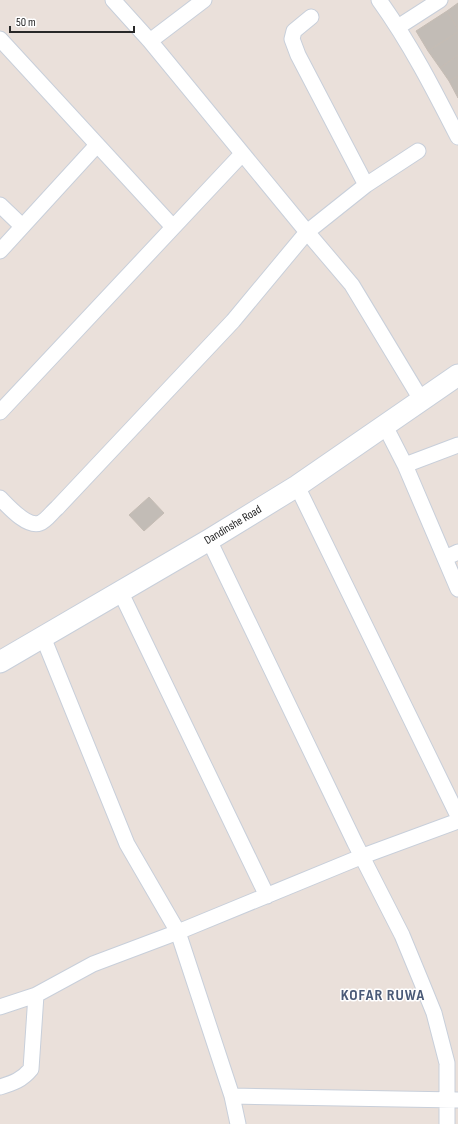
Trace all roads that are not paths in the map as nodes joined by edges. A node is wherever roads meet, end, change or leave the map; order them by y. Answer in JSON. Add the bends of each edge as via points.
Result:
{"nodes":[{"id":1,"x":113,"y":0,"type":"edge"},
{"id":2,"x":204,"y":0,"type":"edge"},
{"id":3,"x":379,"y":0,"type":"edge"},
{"id":4,"x":440,"y":0,"type":"edge"},
{"id":5,"x":311,"y":17,"type":"dead end"},
{"id":6,"x":398,"y":27,"type":"junction"},
{"id":7,"x":0,"y":39,"type":"edge"},
{"id":8,"x":150,"y":41,"type":"junction"},
{"id":9,"x":458,"y":137,"type":"edge"},
{"id":10,"x":97,"y":144,"type":"junction"},
{"id":11,"x":418,"y":151,"type":"dead end"},
{"id":12,"x":242,"y":154,"type":"junction"},
{"id":13,"x":366,"y":185,"type":"junction"},
{"id":14,"x":0,"y":205,"type":"edge"},
{"id":15,"x":22,"y":226,"type":"junction"},
{"id":16,"x":173,"y":227,"type":"junction"},
{"id":17,"x":307,"y":232,"type":"junction"},
{"id":18,"x":0,"y":251,"type":"edge"},
{"id":19,"x":458,"y":375,"type":"edge"},
{"id":20,"x":422,"y":401,"type":"junction"},
{"id":21,"x":0,"y":412,"type":"edge"},
{"id":22,"x":385,"y":426,"type":"junction"},
{"id":23,"x":458,"y":446,"type":"edge"},
{"id":24,"x":405,"y":466,"type":"junction"},
{"id":25,"x":297,"y":486,"type":"junction"},
{"id":26,"x":0,"y":498,"type":"edge"},
{"id":27,"x":209,"y":540,"type":"junction"},
{"id":28,"x":451,"y":555,"type":"edge"},
{"id":29,"x":458,"y":589,"type":"edge"},
{"id":30,"x":120,"y":591,"type":"junction"},
{"id":31,"x":43,"y":636,"type":"junction"},
{"id":32,"x":3,"y":655,"type":"edge"},
{"id":33,"x":458,"y":816,"type":"edge"},
{"id":34,"x":458,"y":821,"type":"edge"},
{"id":35,"x":362,"y":856,"type":"junction"},
{"id":36,"x":267,"y":896,"type":"junction"},
{"id":37,"x":178,"y":932,"type":"junction"},
{"id":38,"x":36,"y":995,"type":"junction"},
{"id":39,"x":0,"y":1007,"type":"edge"},
{"id":40,"x":452,"y":1062,"type":"edge"},
{"id":41,"x":0,"y":1087,"type":"edge"},
{"id":42,"x":232,"y":1096,"type":"junction"},
{"id":43,"x":453,"y":1100,"type":"edge"},
{"id":44,"x":238,"y":1124,"type":"edge"},
{"id":45,"x":447,"y":1124,"type":"edge"}],
"edges":[{"from":1,"to":8,"type":"street"},
{"from":2,"to":8,"type":"street"},
{"from":3,"to":6,"type":"street"},
{"from":4,"to":6,"type":"street"},
{"from":5,"to":13,"type":"street","via":[[294,31],[292,39]]},
{"from":6,"to":9,"type":"street"},
{"from":7,"to":10,"type":"street"},
{"from":8,"to":12,"type":"street"},
{"from":10,"to":15,"type":"street"},
{"from":10,"to":16,"type":"street"},
{"from":11,"to":13,"type":"street"},
{"from":12,"to":16,"type":"street"},
{"from":12,"to":17,"type":"street"},
{"from":13,"to":17,"type":"street"},
{"from":14,"to":15,"type":"street"},
{"from":15,"to":18,"type":"street"},
{"from":16,"to":21,"type":"street"},
{"from":17,"to":20,"type":"street","via":[[352,284]]},
{"from":17,"to":26,"type":"street","via":[[233,321],[152,409],[40,523],[34,524],[24,520]]},
{"from":19,"to":20,"type":"street","name":"Dandinshe Road"},
{"from":20,"to":22,"type":"street","name":"Dandinshe Road"},
{"from":22,"to":24,"type":"street"},
{"from":22,"to":25,"type":"street","name":"Dandinshe Road"},
{"from":23,"to":24,"type":"street"},
{"from":24,"to":28,"type":"street"},
{"from":25,"to":27,"type":"street","name":"Dandinshe Road"},
{"from":25,"to":33,"type":"street"},
{"from":27,"to":30,"type":"street","name":"Dandinshe Road"},
{"from":27,"to":35,"type":"street"},
{"from":28,"to":29,"type":"street"},
{"from":30,"to":31,"type":"street","name":"Dandinshe Road"},
{"from":30,"to":36,"type":"street"},
{"from":31,"to":32,"type":"street","name":"Dandinshe Road"},
{"from":31,"to":37,"type":"street","via":[[127,844]]},
{"from":34,"to":35,"type":"street"},
{"from":35,"to":36,"type":"street"},
{"from":35,"to":40,"type":"street","via":[[402,935]]},
{"from":36,"to":37,"type":"street"},
{"from":37,"to":38,"type":"street","via":[[93,964]]},
{"from":37,"to":42,"type":"street"},
{"from":38,"to":39,"type":"street"},
{"from":38,"to":41,"type":"street","via":[[31,1069],[15,1083]]},
{"from":40,"to":43,"type":"street"},
{"from":42,"to":43,"type":"street"},
{"from":42,"to":44,"type":"street"},
{"from":43,"to":45,"type":"street"}]}
